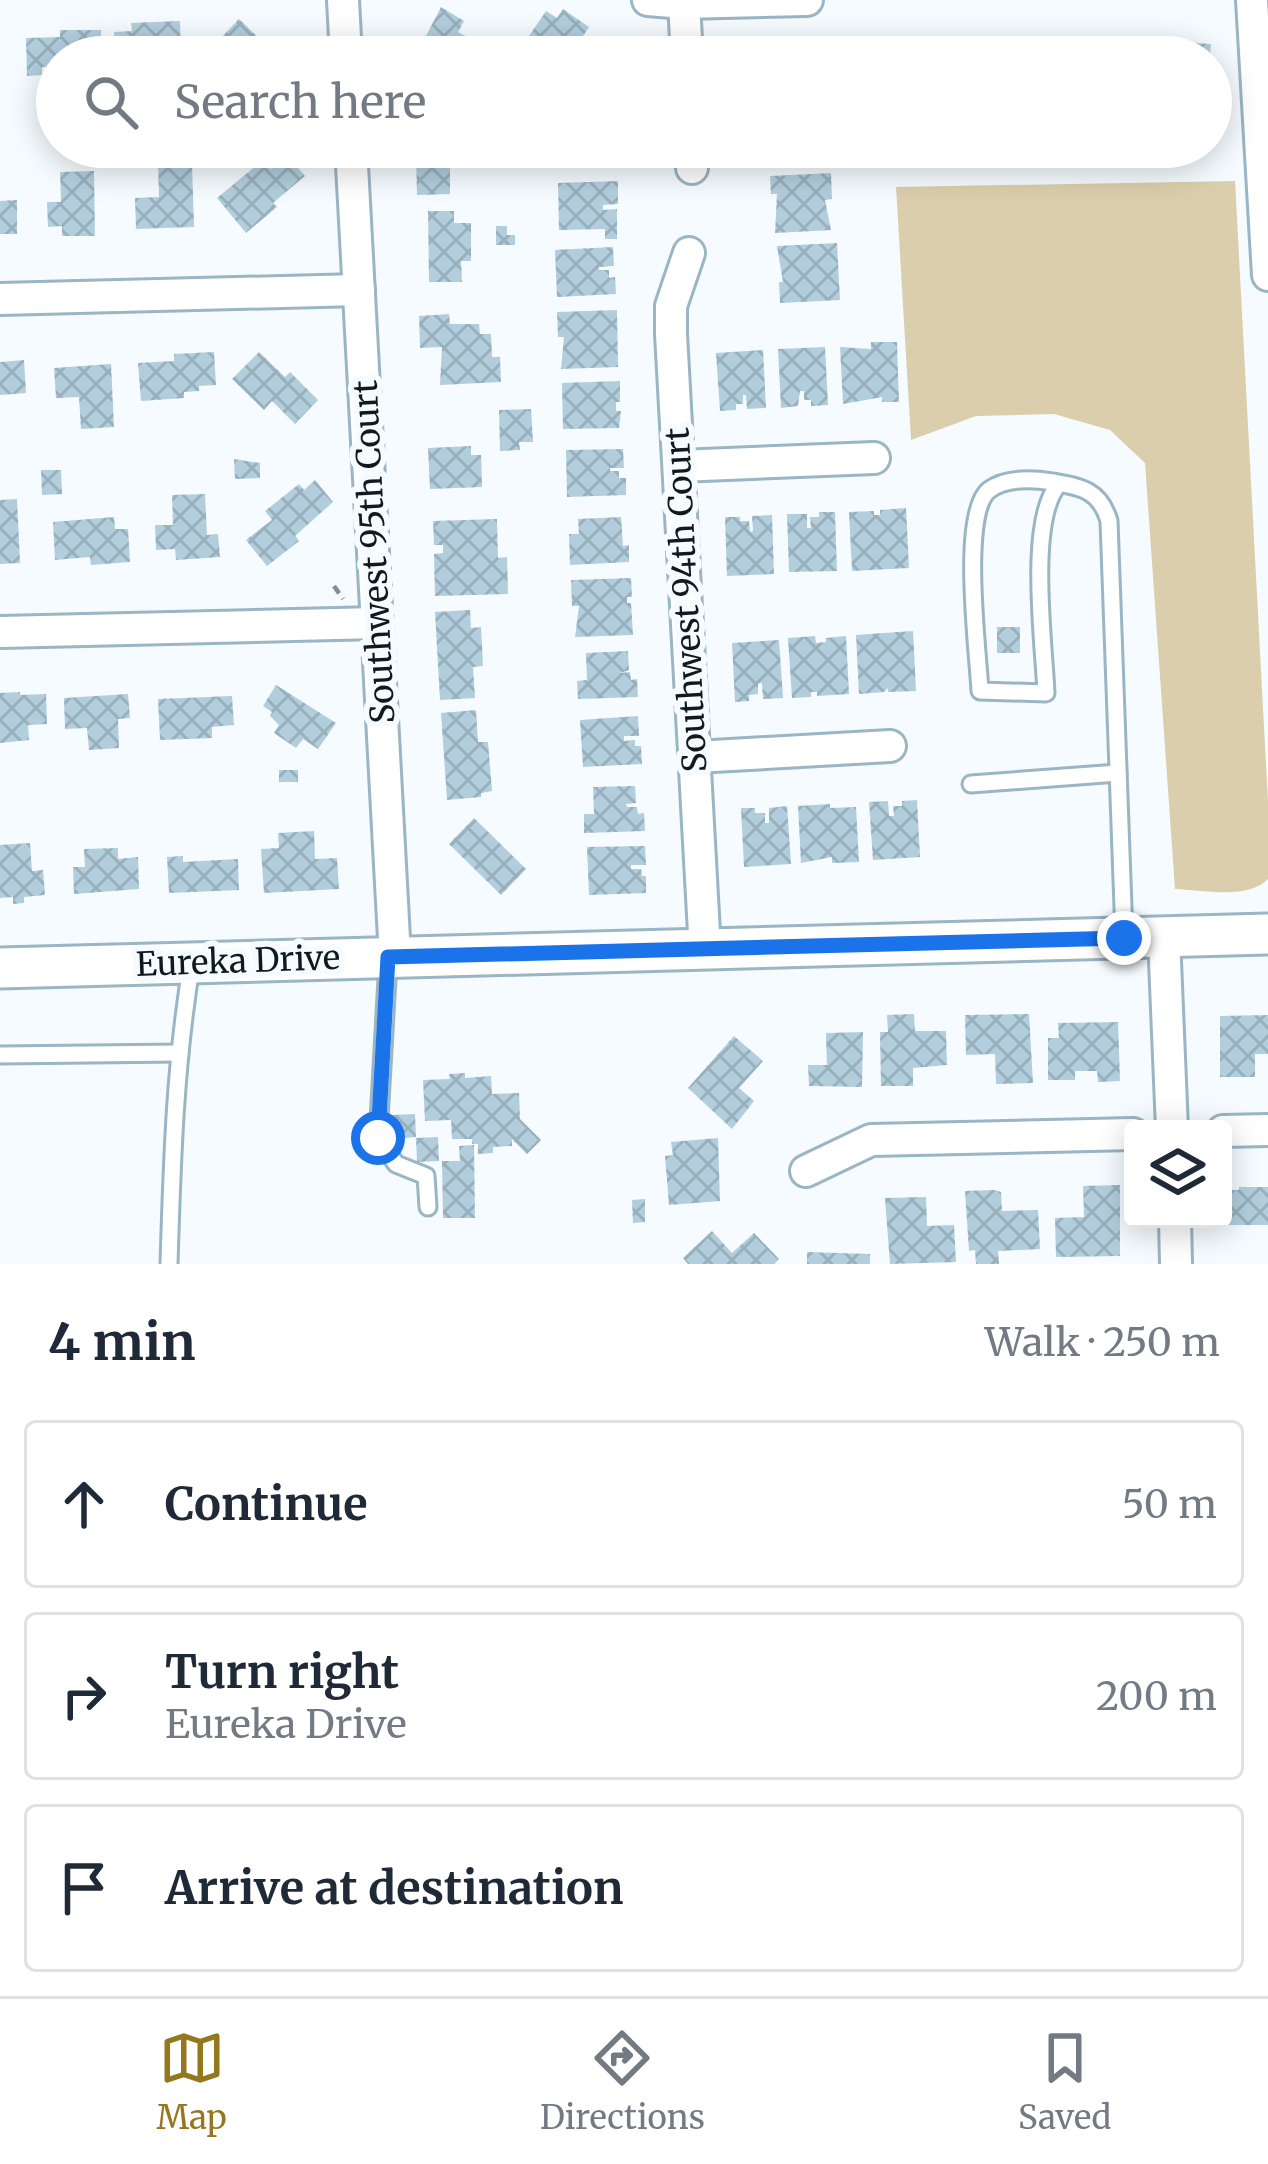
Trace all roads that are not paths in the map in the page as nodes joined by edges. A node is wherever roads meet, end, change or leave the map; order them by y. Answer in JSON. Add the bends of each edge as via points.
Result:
{"nodes":[{"id":1,"x":343,"y":0,"type":"edge"},
{"id":2,"x":648,"y":0,"type":"edge"},
{"id":3,"x":807,"y":0,"type":"edge"},
{"id":4,"x":1250,"y":0,"type":"edge"},
{"id":5,"x":684,"y":3,"type":"junction"},
{"id":6,"x":1268,"y":4,"type":"edge"},
{"id":7,"x":345,"y":36,"type":"edge"},
{"id":8,"x":686,"y":36,"type":"edge"},
{"id":9,"x":352,"y":168,"type":"edge"},
{"id":10,"x":689,"y":253,"type":"dead end"},
{"id":11,"x":1268,"y":275,"type":"edge"},
{"id":12,"x":359,"y":290,"type":"junction"},
{"id":13,"x":0,"y":299,"type":"edge"},
{"id":14,"x":874,"y":458,"type":"dead end"},
{"id":15,"x":679,"y":466,"type":"junction"},
{"id":16,"x":1059,"y":484,"type":"junction"},
{"id":17,"x":377,"y":623,"type":"junction"},
{"id":18,"x":0,"y":632,"type":"edge"},
{"id":19,"x":890,"y":746,"type":"dead end"},
{"id":20,"x":694,"y":757,"type":"junction"},
{"id":21,"x":1118,"y":773,"type":"junction"},
{"id":22,"x":970,"y":784,"type":"dead end"},
{"id":23,"x":1268,"y":934,"type":"edge"},
{"id":24,"x":1124,"y":938,"type":"junction"},
{"id":25,"x":1164,"y":938,"type":"junction"},
{"id":26,"x":705,"y":951,"type":"junction"},
{"id":27,"x":391,"y":957,"type":"junction"},
{"id":28,"x":192,"y":962,"type":"junction"},
{"id":29,"x":0,"y":968,"type":"edge"},
{"id":30,"x":180,"y":1053,"type":"junction"},
{"id":31,"x":0,"y":1055,"type":"edge"},
{"id":32,"x":1172,"y":1120,"type":"edge"},
{"id":33,"x":1268,"y":1130,"type":"edge"},
{"id":34,"x":1232,"y":1131,"type":"edge"},
{"id":35,"x":1124,"y":1134,"type":"edge"},
{"id":36,"x":806,"y":1171,"type":"dead end"},
{"id":37,"x":428,"y":1207,"type":"dead end"},
{"id":38,"x":1175,"y":1228,"type":"edge"},
{"id":39,"x":170,"y":1264,"type":"edge"},
{"id":40,"x":1176,"y":1264,"type":"edge"}],
"edges":[{"from":1,"to":7,"type":"street"},
{"from":2,"to":5,"type":"street"},
{"from":3,"to":5,"type":"street"},
{"from":4,"to":6,"type":"street"},
{"from":4,"to":11,"type":"street"},
{"from":5,"to":8,"type":"street"},
{"from":9,"to":12,"type":"street","name":"Southwest 95th Court"},
{"from":10,"to":15,"type":"street","name":"Southwest 94th Court","via":[[671,306]]},
{"from":12,"to":13,"type":"street"},
{"from":12,"to":17,"type":"street","name":"Southwest 95th Court"},
{"from":14,"to":15,"type":"street"},
{"from":15,"to":20,"type":"street","name":"Southwest 94th Court"},
{"from":16,"to":16,"type":"lane","via":[[1040,530],[1046,693],[980,692],[974,516],[990,488]]},
{"from":16,"to":21,"type":"lane","via":[[1085,488],[1109,520]]},
{"from":17,"to":18,"type":"street"},
{"from":17,"to":27,"type":"street","name":"Southwest 95th Court"},
{"from":19,"to":20,"type":"street"},
{"from":20,"to":26,"type":"street","name":"Southwest 94th Court"},
{"from":21,"to":22,"type":"lane"},
{"from":21,"to":24,"type":"lane"},
{"from":23,"to":25,"type":"main road","name":"Eureka Drive"},
{"from":24,"to":25,"type":"main road","name":"Eureka Drive"},
{"from":24,"to":26,"type":"main road","name":"Eureka Drive"},
{"from":25,"to":32,"type":"street"},
{"from":26,"to":27,"type":"main road","name":"Eureka Drive"},
{"from":27,"to":28,"type":"main road","name":"Eureka Drive"},
{"from":27,"to":37,"type":"lane","via":[[378,1138],[396,1164],[426,1176]]},
{"from":28,"to":29,"type":"main road","name":"Eureka Drive"},
{"from":28,"to":30,"type":"lane"},
{"from":30,"to":31,"type":"lane"},
{"from":30,"to":39,"type":"lane"},
{"from":33,"to":34,"type":"street"},
{"from":35,"to":36,"type":"street","via":[[871,1140]]},
{"from":38,"to":40,"type":"street"}]}
